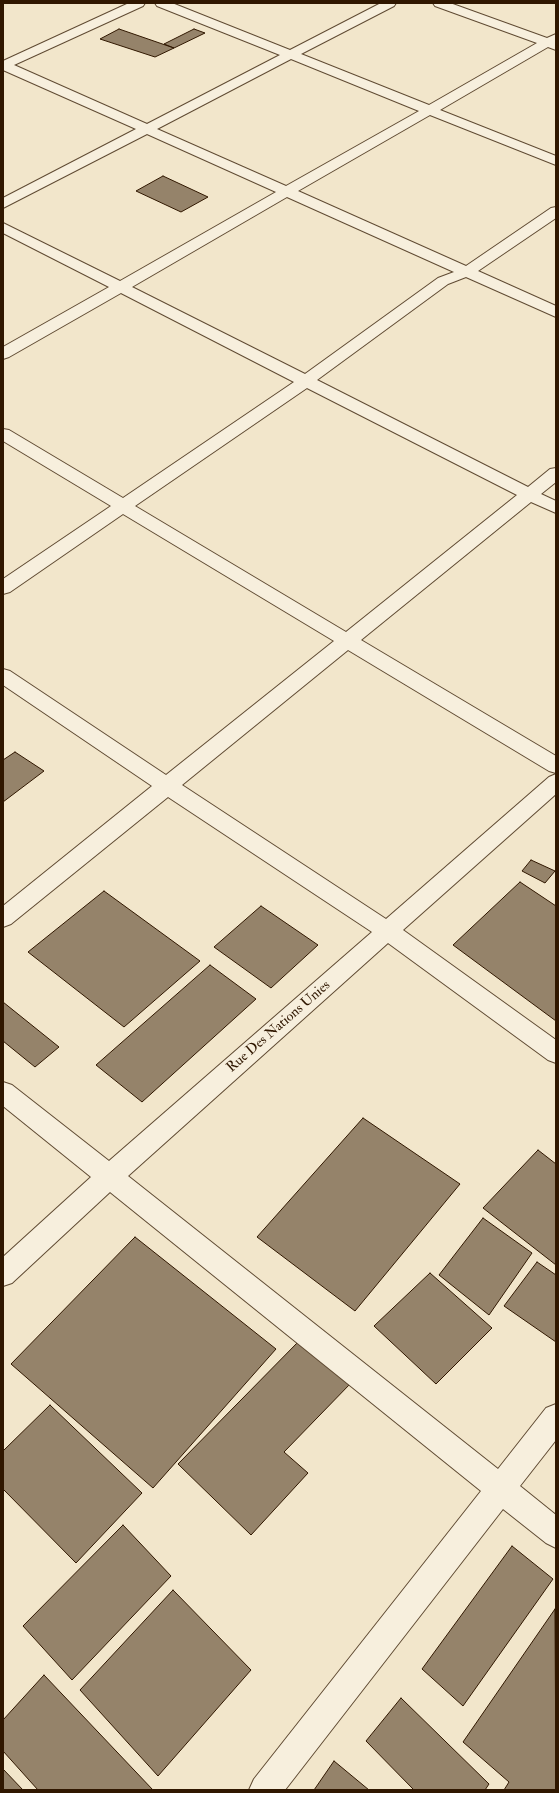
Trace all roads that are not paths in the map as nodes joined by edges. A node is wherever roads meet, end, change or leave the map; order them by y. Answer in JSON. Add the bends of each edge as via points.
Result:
{"nodes":[{"id":1,"x":139,"y":3,"type":"edge"},
{"id":2,"x":161,"y":3,"type":"edge"},
{"id":3,"x":390,"y":3,"type":"edge"},
{"id":4,"x":440,"y":3,"type":"edge"},
{"id":5,"x":553,"y":42,"type":"edge"},
{"id":6,"x":290,"y":55,"type":"junction"},
{"id":7,"x":3,"y":66,"type":"edge"},
{"id":8,"x":430,"y":111,"type":"junction"},
{"id":9,"x":146,"y":129,"type":"junction"},
{"id":10,"x":556,"y":161,"type":"edge"},
{"id":11,"x":287,"y":192,"type":"junction"},
{"id":12,"x":3,"y":204,"type":"edge"},
{"id":13,"x":556,"y":211,"type":"edge"},
{"id":14,"x":3,"y":227,"type":"edge"},
{"id":15,"x":467,"y":272,"type":"junction"},
{"id":16,"x":121,"y":287,"type":"junction"},
{"id":17,"x":556,"y":312,"type":"edge"},
{"id":18,"x":3,"y":354,"type":"edge"},
{"id":19,"x":306,"y":381,"type":"junction"},
{"id":20,"x":3,"y":434,"type":"edge"},
{"id":21,"x":556,"y":473,"type":"edge"},
{"id":22,"x":530,"y":495,"type":"junction"},
{"id":23,"x":123,"y":506,"type":"junction"},
{"id":24,"x":556,"y":508,"type":"edge"},
{"id":25,"x":3,"y":588,"type":"edge"},
{"id":26,"x":348,"y":642,"type":"junction"},
{"id":27,"x":3,"y":676,"type":"edge"},
{"id":28,"x":556,"y":766,"type":"edge"},
{"id":29,"x":556,"y":782,"type":"edge"},
{"id":30,"x":167,"y":786,"type":"junction"},
{"id":31,"x":3,"y":918,"type":"edge"},
{"id":32,"x":388,"y":931,"type":"junction"},
{"id":33,"x":556,"y":1053,"type":"edge"},
{"id":34,"x":3,"y":1092,"type":"edge"},
{"id":35,"x":109,"y":1177,"type":"junction"},
{"id":36,"x":3,"y":1274,"type":"edge"},
{"id":37,"x":556,"y":1418,"type":"edge"},
{"id":38,"x":502,"y":1490,"type":"junction"},
{"id":39,"x":556,"y":1533,"type":"edge"},
{"id":40,"x":265,"y":1790,"type":"edge"}],
"edges":[{"from":1,"to":7,"type":"street"},
{"from":2,"to":6,"type":"street"},
{"from":3,"to":6,"type":"street"},
{"from":4,"to":5,"type":"street"},
{"from":5,"to":8,"type":"street"},
{"from":6,"to":8,"type":"street"},
{"from":6,"to":9,"type":"street"},
{"from":7,"to":9,"type":"street"},
{"from":8,"to":10,"type":"street"},
{"from":8,"to":11,"type":"street"},
{"from":9,"to":11,"type":"street"},
{"from":9,"to":12,"type":"street"},
{"from":11,"to":15,"type":"street"},
{"from":11,"to":16,"type":"street"},
{"from":13,"to":15,"type":"street"},
{"from":14,"to":16,"type":"street"},
{"from":15,"to":17,"type":"street"},
{"from":15,"to":19,"type":"street","via":[[443,282]]},
{"from":16,"to":18,"type":"street"},
{"from":16,"to":19,"type":"street"},
{"from":19,"to":22,"type":"street"},
{"from":19,"to":23,"type":"street"},
{"from":20,"to":23,"type":"street"},
{"from":21,"to":22,"type":"street"},
{"from":22,"to":24,"type":"street"},
{"from":22,"to":26,"type":"street"},
{"from":23,"to":25,"type":"street"},
{"from":23,"to":26,"type":"street"},
{"from":26,"to":28,"type":"street"},
{"from":26,"to":30,"type":"street"},
{"from":27,"to":30,"type":"street"},
{"from":29,"to":32,"type":"street","name":"Rue Des Nations Unies"},
{"from":30,"to":31,"type":"street"},
{"from":30,"to":32,"type":"street"},
{"from":32,"to":33,"type":"street"},
{"from":32,"to":35,"type":"street","name":"Rue Des Nations Unies"},
{"from":34,"to":35,"type":"street"},
{"from":35,"to":36,"type":"street","name":"Rue Des Nations Unies"},
{"from":35,"to":38,"type":"street"},
{"from":37,"to":38,"type":"street"},
{"from":38,"to":39,"type":"street"},
{"from":38,"to":40,"type":"street"}]}
